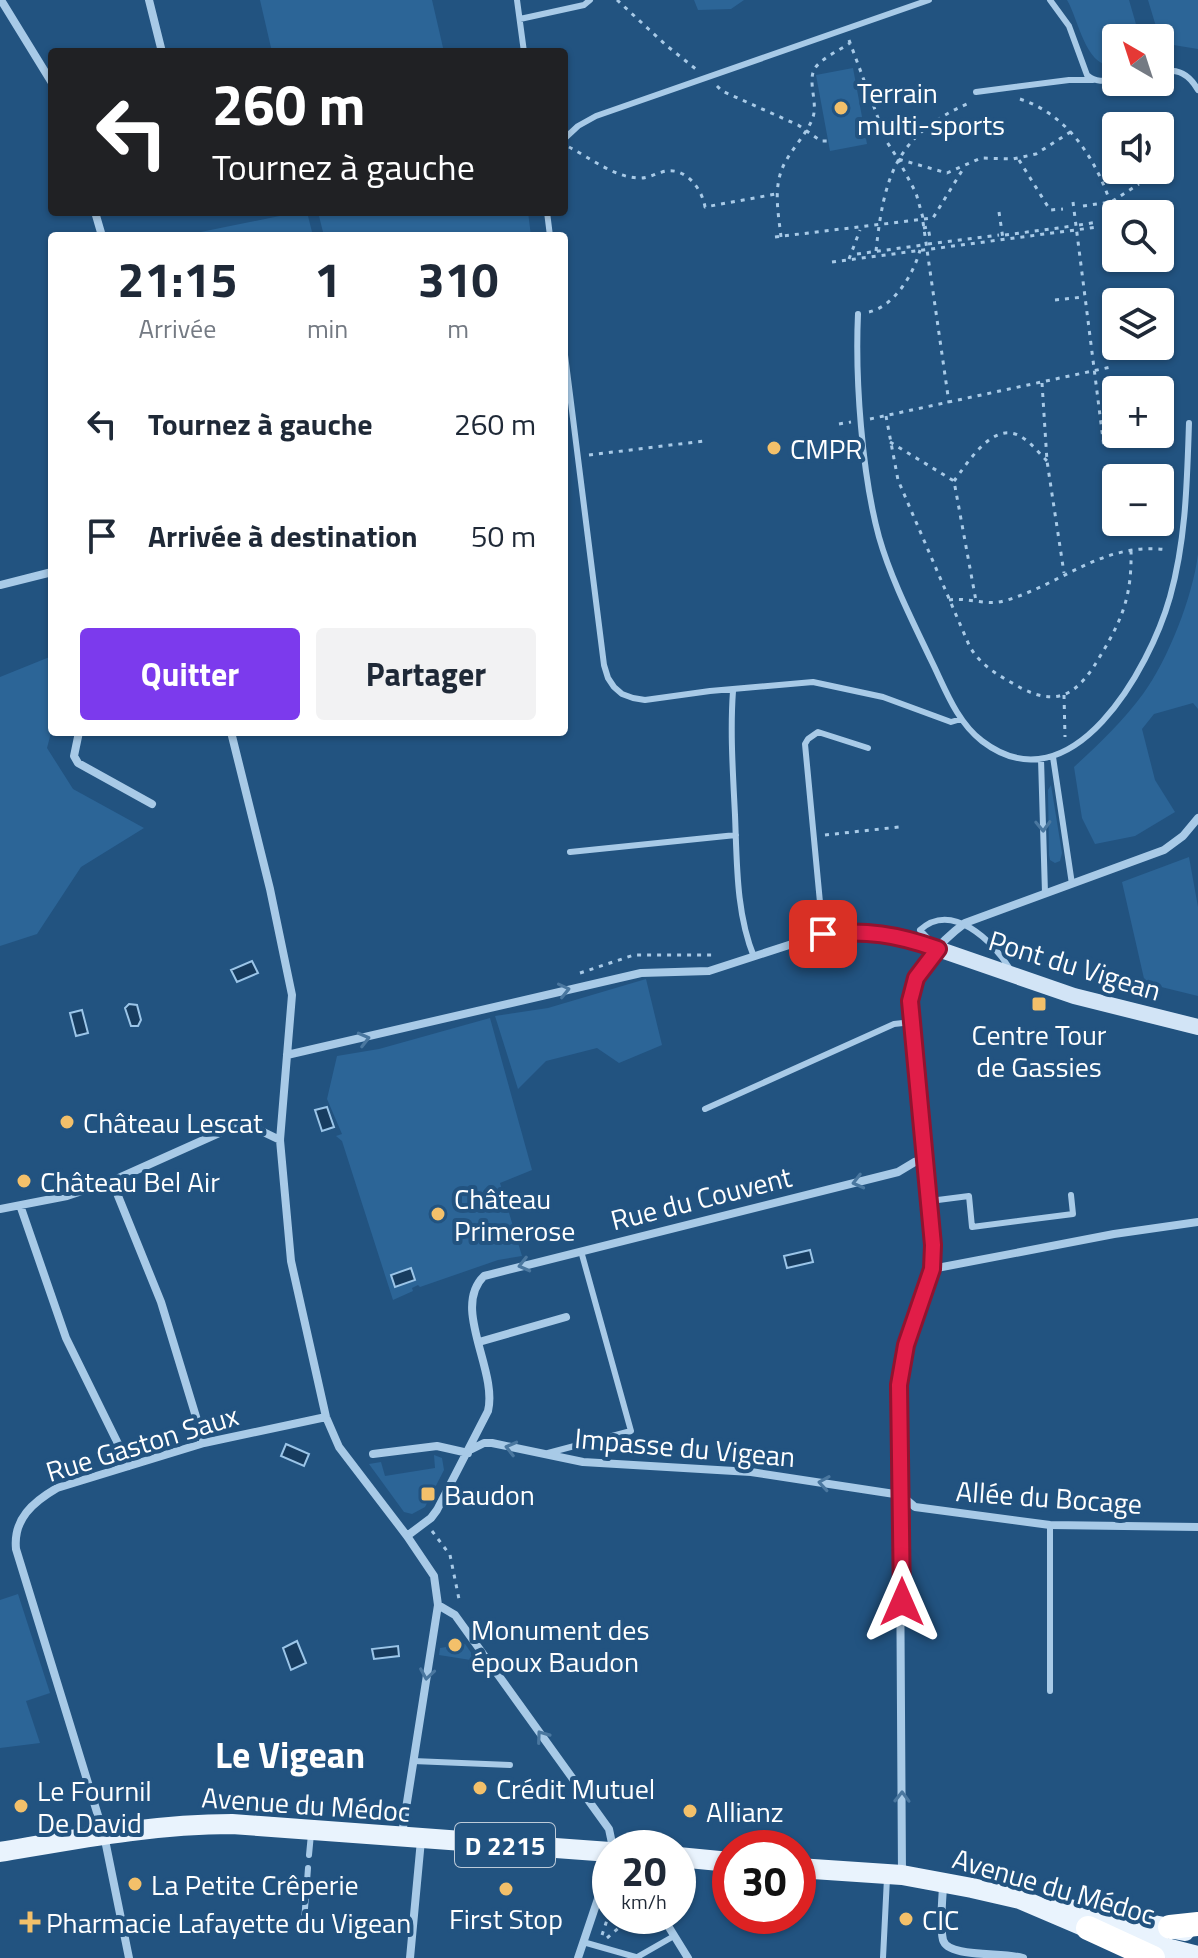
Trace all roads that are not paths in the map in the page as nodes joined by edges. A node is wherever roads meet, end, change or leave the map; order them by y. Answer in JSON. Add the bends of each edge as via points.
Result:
{"nodes":[{"id":1,"x":1,"y":0,"type":"edge"},
{"id":2,"x":149,"y":0,"type":"edge"},
{"id":3,"x":517,"y":0,"type":"edge"},
{"id":4,"x":590,"y":0,"type":"edge"},
{"id":5,"x":929,"y":0,"type":"edge"},
{"id":6,"x":1050,"y":0,"type":"edge"},
{"id":7,"x":520,"y":19,"type":"junction"},
{"id":8,"x":161,"y":48,"type":"edge"},
{"id":9,"x":524,"y":48,"type":"edge"},
{"id":10,"x":1174,"y":70,"type":"edge"},
{"id":11,"x":48,"y":76,"type":"edge"},
{"id":12,"x":1093,"y":80,"type":"junction"},
{"id":13,"x":1102,"y":80,"type":"edge"},
{"id":14,"x":1198,"y":90,"type":"edge"},
{"id":15,"x":976,"y":96,"type":"road end"},
{"id":16,"x":568,"y":137,"type":"edge"},
{"id":17,"x":858,"y":314,"type":"road end"},
{"id":18,"x":568,"y":378,"type":"edge"},
{"id":19,"x":1189,"y":423,"type":"dead end"},
{"id":20,"x":48,"y":573,"type":"edge"},
{"id":21,"x":0,"y":585,"type":"edge"},
{"id":22,"x":733,"y":691,"type":"junction"},
{"id":23,"x":961,"y":719,"type":"junction"},
{"id":24,"x":78,"y":736,"type":"edge"},
{"id":25,"x":232,"y":736,"type":"edge"},
{"id":26,"x":868,"y":748,"type":"dead end"},
{"id":27,"x":1053,"y":757,"type":"junction"},
{"id":28,"x":1041,"y":759,"type":"junction"},
{"id":29,"x":152,"y":804,"type":"dead end"},
{"id":30,"x":1198,"y":818,"type":"edge"},
{"id":31,"x":736,"y":835,"type":"junction"},
{"id":32,"x":570,"y":852,"type":"dead end"},
{"id":33,"x":1072,"y":884,"type":"junction"},
{"id":34,"x":1045,"y":893,"type":"junction"},
{"id":35,"x":965,"y":923,"type":"junction"},
{"id":36,"x":823,"y":934,"type":"junction"},
{"id":37,"x":938,"y":949,"type":"junction"},
{"id":38,"x":754,"y":957,"type":"junction"},
{"id":39,"x":1014,"y":975,"type":"junction"},
{"id":40,"x":912,"y":1022,"type":"junction"},
{"id":41,"x":1198,"y":1027,"type":"edge"},
{"id":42,"x":287,"y":1055,"type":"junction"},
{"id":43,"x":705,"y":1109,"type":"dead end"},
{"id":44,"x":280,"y":1140,"type":"junction"},
{"id":45,"x":924,"y":1148,"type":"junction"},
{"id":46,"x":112,"y":1181,"type":"junction"},
{"id":47,"x":1071,"y":1195,"type":"dead end"},
{"id":48,"x":930,"y":1201,"type":"junction"},
{"id":49,"x":20,"y":1205,"type":"junction"},
{"id":50,"x":0,"y":1209,"type":"edge"},
{"id":51,"x":1198,"y":1222,"type":"edge"},
{"id":52,"x":581,"y":1251,"type":"junction"},
{"id":53,"x":932,"y":1269,"type":"junction"},
{"id":54,"x":566,"y":1317,"type":"dead end"},
{"id":55,"x":479,"y":1342,"type":"junction"},
{"id":56,"x":326,"y":1417,"type":"junction"},
{"id":57,"x":204,"y":1443,"type":"junction"},
{"id":58,"x":468,"y":1453,"type":"junction"},
{"id":59,"x":373,"y":1454,"type":"dead end"},
{"id":60,"x":541,"y":1455,"type":"junction"},
{"id":61,"x":129,"y":1466,"type":"junction"},
{"id":62,"x":901,"y":1495,"type":"junction"},
{"id":63,"x":1050,"y":1525,"type":"junction"},
{"id":64,"x":1198,"y":1527,"type":"edge"},
{"id":65,"x":407,"y":1536,"type":"junction"},
{"id":66,"x":438,"y":1605,"type":"junction"},
{"id":67,"x":1050,"y":1691,"type":"dead end"},
{"id":68,"x":413,"y":1761,"type":"junction"},
{"id":69,"x":510,"y":1765,"type":"dead end"},
{"id":70,"x":609,"y":1830,"type":"edge"},
{"id":71,"x":311,"y":1831,"type":"junction"},
{"id":72,"x":104,"y":1835,"type":"junction"},
{"id":73,"x":411,"y":1839,"type":"junction"},
{"id":74,"x":592,"y":1849,"type":"edge"},
{"id":75,"x":0,"y":1852,"type":"edge"},
{"id":76,"x":309,"y":1855,"type":"dead end"},
{"id":77,"x":308,"y":1868,"type":"dead end"},
{"id":78,"x":816,"y":1869,"type":"edge"},
{"id":79,"x":894,"y":1874,"type":"junction"},
{"id":80,"x":943,"y":1882,"type":"junction"},
{"id":81,"x":1020,"y":1899,"type":"junction"},
{"id":82,"x":592,"y":1916,"type":"edge"},
{"id":83,"x":304,"y":1922,"type":"dead end"},
{"id":84,"x":1198,"y":1924,"type":"edge"},
{"id":85,"x":1170,"y":1927,"type":"junction"},
{"id":86,"x":1088,"y":1928,"type":"junction"},
{"id":87,"x":1198,"y":1934,"type":"edge"},
{"id":88,"x":674,"y":1936,"type":"joint"},
{"id":89,"x":583,"y":1942,"type":"junction"},
{"id":90,"x":1198,"y":1956,"type":"edge"},
{"id":91,"x":639,"y":1957,"type":"edge"},
{"id":92,"x":129,"y":1958,"type":"edge"},
{"id":93,"x":410,"y":1958,"type":"edge"},
{"id":94,"x":578,"y":1958,"type":"edge"},
{"id":95,"x":688,"y":1958,"type":"edge"},
{"id":96,"x":883,"y":1958,"type":"edge"},
{"id":97,"x":1023,"y":1958,"type":"edge"},
{"id":98,"x":1153,"y":1958,"type":"edge"}],
"edges":[{"from":1,"to":11,"type":"street"},
{"from":2,"to":8,"type":"street"},
{"from":3,"to":7,"type":"lane"},
{"from":4,"to":7,"type":"lane"},
{"from":5,"to":16,"type":"lane","via":[[596,116]]},
{"from":6,"to":12,"type":"lane","via":[[1065,17],[1082,67]]},
{"from":7,"to":9,"type":"lane"},
{"from":10,"to":14,"type":"lane","via":[[1185,74]]},
{"from":12,"to":13,"type":"lane"},
{"from":12,"to":15,"type":"lane"},
{"from":17,"to":23,"type":"lane","via":[[870,501],[907,609]]},
{"from":18,"to":22,"type":"lane","via":[[608,678],[622,694],[645,700]]},
{"from":19,"to":27,"type":"lane","via":[[1187,508],[1160,623],[1132,681],[1091,734]]},
{"from":20,"to":21,"type":"street"},
{"from":22,"to":23,"type":"lane","via":[[813,682],[883,697],[951,722]]},
{"from":22,"to":31,"type":"lane"},
{"from":23,"to":28,"type":"lane","via":[[1004,753]]},
{"from":24,"to":29,"type":"street","via":[[74,756],[78,763]]},
{"from":25,"to":42,"type":"street","via":[[292,995]]},
{"from":26,"to":36,"type":"lane","via":[[825,733],[813,734],[805,744]]},
{"from":27,"to":28,"type":"lane"},
{"from":27,"to":33,"type":"lane"},
{"from":28,"to":34,"type":"lane","one_way":true},
{"from":30,"to":33,"type":"street","via":[[1164,850]]},
{"from":31,"to":32,"type":"lane"},
{"from":31,"to":38,"type":"lane","via":[[743,930]]},
{"from":33,"to":34,"type":"street"},
{"from":34,"to":35,"type":"street"},
{"from":35,"to":37,"type":"street"},
{"from":35,"to":37,"type":"lane","via":[[929,922],[920,930]]},
{"from":35,"to":39,"type":"lane","via":[[1003,957]]},
{"from":36,"to":37,"type":"street","via":[[896,935]]},
{"from":36,"to":38,"type":"street"},
{"from":37,"to":39,"type":"street","name":"Pont du Vigean"},
{"from":37,"to":40,"type":"street","via":[[911,989]]},
{"from":42,"to":38,"type":"street","one_way":true,"via":[[641,973],[709,971]]},
{"from":39,"to":41,"type":"street","name":"Pont du Vigean"},
{"from":40,"to":43,"type":"lane","via":[[894,1024]]},
{"from":40,"to":45,"type":"street"},
{"from":42,"to":44,"type":"street"},
{"from":44,"to":46,"type":"street","via":[[237,1125]]},
{"from":44,"to":56,"type":"street","via":[[291,1261]]},
{"from":45,"to":48,"type":"street"},
{"from":45,"to":52,"type":"street","name":"Rue du Couvent","one_way":true,"via":[[918,1160],[898,1172]]},
{"from":46,"to":49,"type":"street"},
{"from":46,"to":57,"type":"street"},
{"from":47,"to":48,"type":"lane","via":[[1073,1214],[972,1227],[969,1196]]},
{"from":48,"to":53,"type":"street"},
{"from":49,"to":50,"type":"street"},
{"from":49,"to":61,"type":"street","via":[[66,1338]]},
{"from":51,"to":53,"type":"street"},
{"from":52,"to":55,"type":"street","name":"Rue du Couvent","one_way":true,"via":[[477,1282],[471,1297]]},
{"from":52,"to":60,"type":"lane","via":[[631,1431]]},
{"from":53,"to":62,"type":"street","via":[[906,1345],[899,1385]]},
{"from":54,"to":55,"type":"street"},
{"from":55,"to":58,"type":"street","name":"Rue du Couvent","via":[[490,1404]]},
{"from":56,"to":57,"type":"street","name":"Rue Gaston Saux"},
{"from":56,"to":65,"type":"street","via":[[339,1447]]},
{"from":57,"to":61,"type":"street","name":"Rue Gaston Saux"},
{"from":58,"to":59,"type":"street","name":"Impasse du Vigean","via":[[437,1446]]},
{"from":60,"to":58,"type":"street","name":"Impasse du Vigean","one_way":true,"via":[[492,1443]]},
{"from":58,"to":65,"type":"street","name":"Rue du Couvent","via":[[437,1510]]},
{"from":62,"to":60,"type":"street","name":"Impasse du Vigean","one_way":true,"via":[[751,1472]]},
{"from":61,"to":72,"type":"street","name":"Rue Gaston Saux","via":[[39,1498],[19,1523],[15,1538]]},
{"from":62,"to":63,"type":"street","name":"Allée du Bocage","via":[[915,1507]]},
{"from":79,"to":62,"type":"street","one_way":true},
{"from":63,"to":64,"type":"street","name":"Allée du Bocage"},
{"from":63,"to":67,"type":"lane"},
{"from":65,"to":66,"type":"street","via":[[434,1576]]},
{"from":66,"to":68,"type":"street","one_way":true},
{"from":70,"to":66,"type":"street","one_way":true,"via":[[455,1615]]},
{"from":68,"to":69,"type":"lane"},
{"from":68,"to":73,"type":"street"},
{"from":71,"to":72,"type":"main road","name":"Avenue du Médoc","number":"D 2215","via":[[232,1824]]},
{"from":71,"to":73,"type":"main road","name":"Avenue du Médoc","number":"D 2215"},
{"from":71,"to":76,"type":"lane"},
{"from":72,"to":75,"type":"main road","name":"Avenue du Médoc","number":"D 2215"},
{"from":72,"to":92,"type":"street","name":"Rue Gaston Saux"},
{"from":73,"to":74,"type":"main road","name":"Avenue du Médoc","number":"D 2215"},
{"from":73,"to":93,"type":"street"},
{"from":77,"to":83,"type":"lane"},
{"from":78,"to":79,"type":"main road","name":"Avenue du Médoc"},
{"from":79,"to":80,"type":"main road","name":"Avenue du Médoc"},
{"from":79,"to":96,"type":"lane"},
{"from":80,"to":81,"type":"main road","name":"Avenue du Médoc"},
{"from":80,"to":97,"type":"street","via":[[942,1934],[948,1951]]},
{"from":81,"to":85,"type":"main road"},
{"from":81,"to":86,"type":"main road","name":"Avenue du Médoc"},
{"from":82,"to":89,"type":"street"},
{"from":84,"to":85,"type":"highway"},
{"from":85,"to":87,"type":"main road"},
{"from":86,"to":90,"type":"main road","name":"Avenue du Médoc"},
{"from":86,"to":98,"type":"highway"},
{"from":88,"to":91,"type":"lane"},
{"from":88,"to":95,"type":"street"},
{"from":89,"to":91,"type":"lane"},
{"from":89,"to":94,"type":"street"}]}
